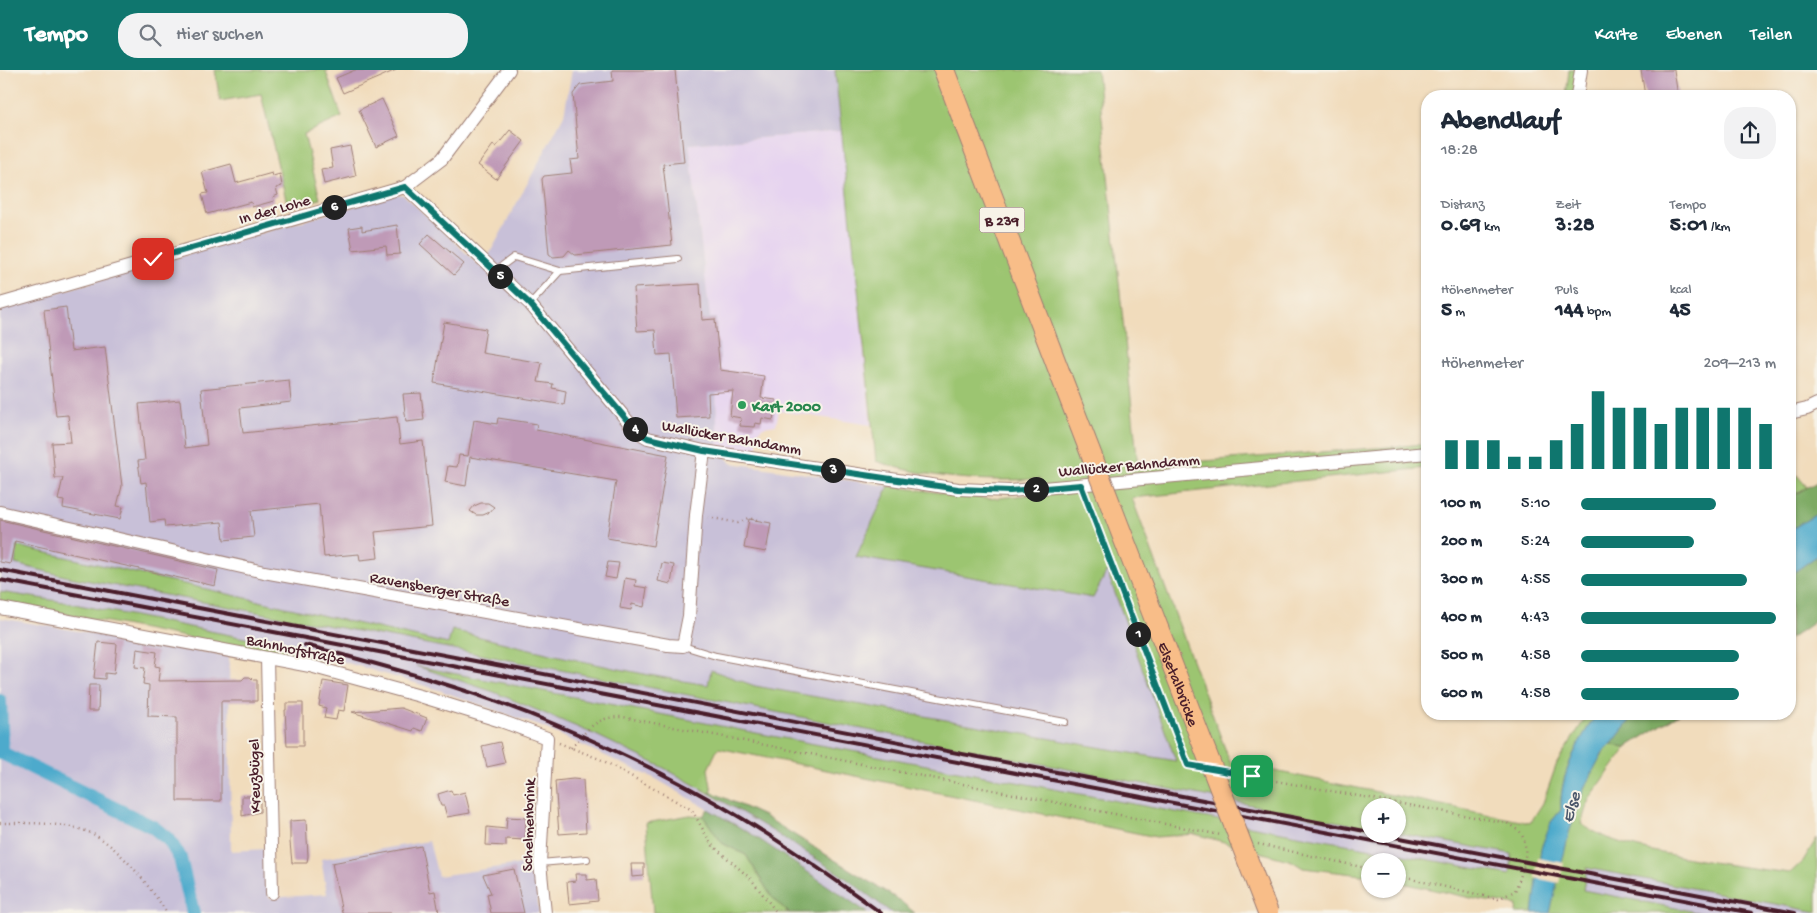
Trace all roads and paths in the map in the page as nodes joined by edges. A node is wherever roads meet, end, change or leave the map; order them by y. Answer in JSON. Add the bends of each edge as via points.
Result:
{"nodes":[{"id":1,"x":944,"y":70,"type":"edge"},
{"id":2,"x":1581,"y":70,"type":"edge"},
{"id":3,"x":505,"y":71,"type":"edge"},
{"id":4,"x":1578,"y":90,"type":"edge"},
{"id":5,"x":405,"y":187,"type":"junction"},
{"id":6,"x":678,"y":259,"type":"dead end"},
{"id":7,"x":496,"y":271,"type":"junction"},
{"id":8,"x":560,"y":271,"type":"junction"},
{"id":9,"x":0,"y":304,"type":"edge"},
{"id":10,"x":530,"y":304,"type":"junction"},
{"id":11,"x":1817,"y":404,"type":"edge"},
{"id":12,"x":1796,"y":412,"type":"edge"},
{"id":13,"x":704,"y":451,"type":"junction"},
{"id":14,"x":1421,"y":454,"type":"edge"},
{"id":15,"x":1081,"y":485,"type":"junction"},
{"id":16,"x":0,"y":512,"type":"edge"},
{"id":17,"x":696,"y":515,"type":"junction"},
{"id":18,"x":757,"y":520,"type":"dead end"},
{"id":19,"x":0,"y":608,"type":"edge"},
{"id":20,"x":683,"y":646,"type":"junction"},
{"id":21,"x":267,"y":658,"type":"junction"},
{"id":22,"x":1065,"y":722,"type":"dead end"},
{"id":23,"x":547,"y":738,"type":"junction"},
{"id":24,"x":571,"y":748,"type":"junction"},
{"id":25,"x":1198,"y":766,"type":"dead end"},
{"id":26,"x":1226,"y":772,"type":"dead end"},
{"id":27,"x":0,"y":823,"type":"edge"},
{"id":28,"x":1229,"y":837,"type":"dead end"},
{"id":29,"x":1258,"y":844,"type":"dead end"},
{"id":30,"x":587,"y":860,"type":"dead end"},
{"id":31,"x":540,"y":863,"type":"junction"},
{"id":32,"x":1361,"y":867,"type":"edge"},
{"id":33,"x":1406,"y":878,"type":"edge"},
{"id":34,"x":272,"y":893,"type":"dead end"},
{"id":35,"x":167,"y":913,"type":"edge"},
{"id":36,"x":545,"y":913,"type":"edge"},
{"id":37,"x":777,"y":913,"type":"edge"},
{"id":38,"x":1268,"y":913,"type":"edge"}],
"edges":[{"from":1,"to":38,"type":"main road","name":"Elsetalbrücke","number":"B 239","bridge":true},
{"from":2,"to":4,"type":"street"},
{"from":3,"to":5,"type":"street","name":"In der Lohe","via":[[442,159]]},
{"from":5,"to":7,"type":"street","name":"Wallücker Bahndamm"},
{"from":5,"to":9,"type":"street","name":"In der Lohe"},
{"from":6,"to":8,"type":"lane"},
{"from":7,"to":8,"type":"lane","via":[[514,257]]},
{"from":7,"to":10,"type":"street","name":"Wallücker Bahndamm"},
{"from":8,"to":10,"type":"lane"},
{"from":10,"to":13,"type":"street","name":"Wallücker Bahndamm","via":[[636,431],[648,438]]},
{"from":11,"to":12,"type":"street"},
{"from":13,"to":15,"type":"street","name":"Wallücker Bahndamm","via":[[958,489],[1010,491]]},
{"from":13,"to":17,"type":"street"},
{"from":14,"to":15,"type":"street","name":"Wallücker Bahndamm"},
{"from":15,"to":25,"type":"path","via":[[1188,765]]},
{"from":16,"to":20,"type":"street","name":"Ravensberger Straße","via":[[264,572]]},
{"from":17,"to":18,"type":"path","via":[[738,523],[748,518]]},
{"from":17,"to":20,"type":"street","via":[[689,616]]},
{"from":19,"to":21,"type":"street","name":"Bahnhofstraße"},
{"from":20,"to":22,"type":"lane","via":[[716,656]]},
{"from":21,"to":23,"type":"street","name":"Bahnhofstraße","via":[[344,674]]},
{"from":21,"to":34,"type":"street","name":"Kreuzbügel"},
{"from":23,"to":24,"type":"path"},
{"from":23,"to":31,"type":"street","name":"Schelmenbrink"},
{"from":24,"to":28,"type":"path","via":[[597,721],[609,716],[623,717]]},
{"from":24,"to":37,"type":"path","via":[[610,764],[692,810],[711,844],[750,878]]},
{"from":26,"to":33,"type":"path","via":[[1507,823],[1520,832],[1525,842],[1515,891],[1498,899]]},
{"from":27,"to":35,"type":"path","via":[[43,824],[91,834],[128,863],[151,888]]},
{"from":29,"to":32,"type":"path"},
{"from":30,"to":31,"type":"lane"},
{"from":31,"to":36,"type":"street","name":"Schelmenbrink"}]}
